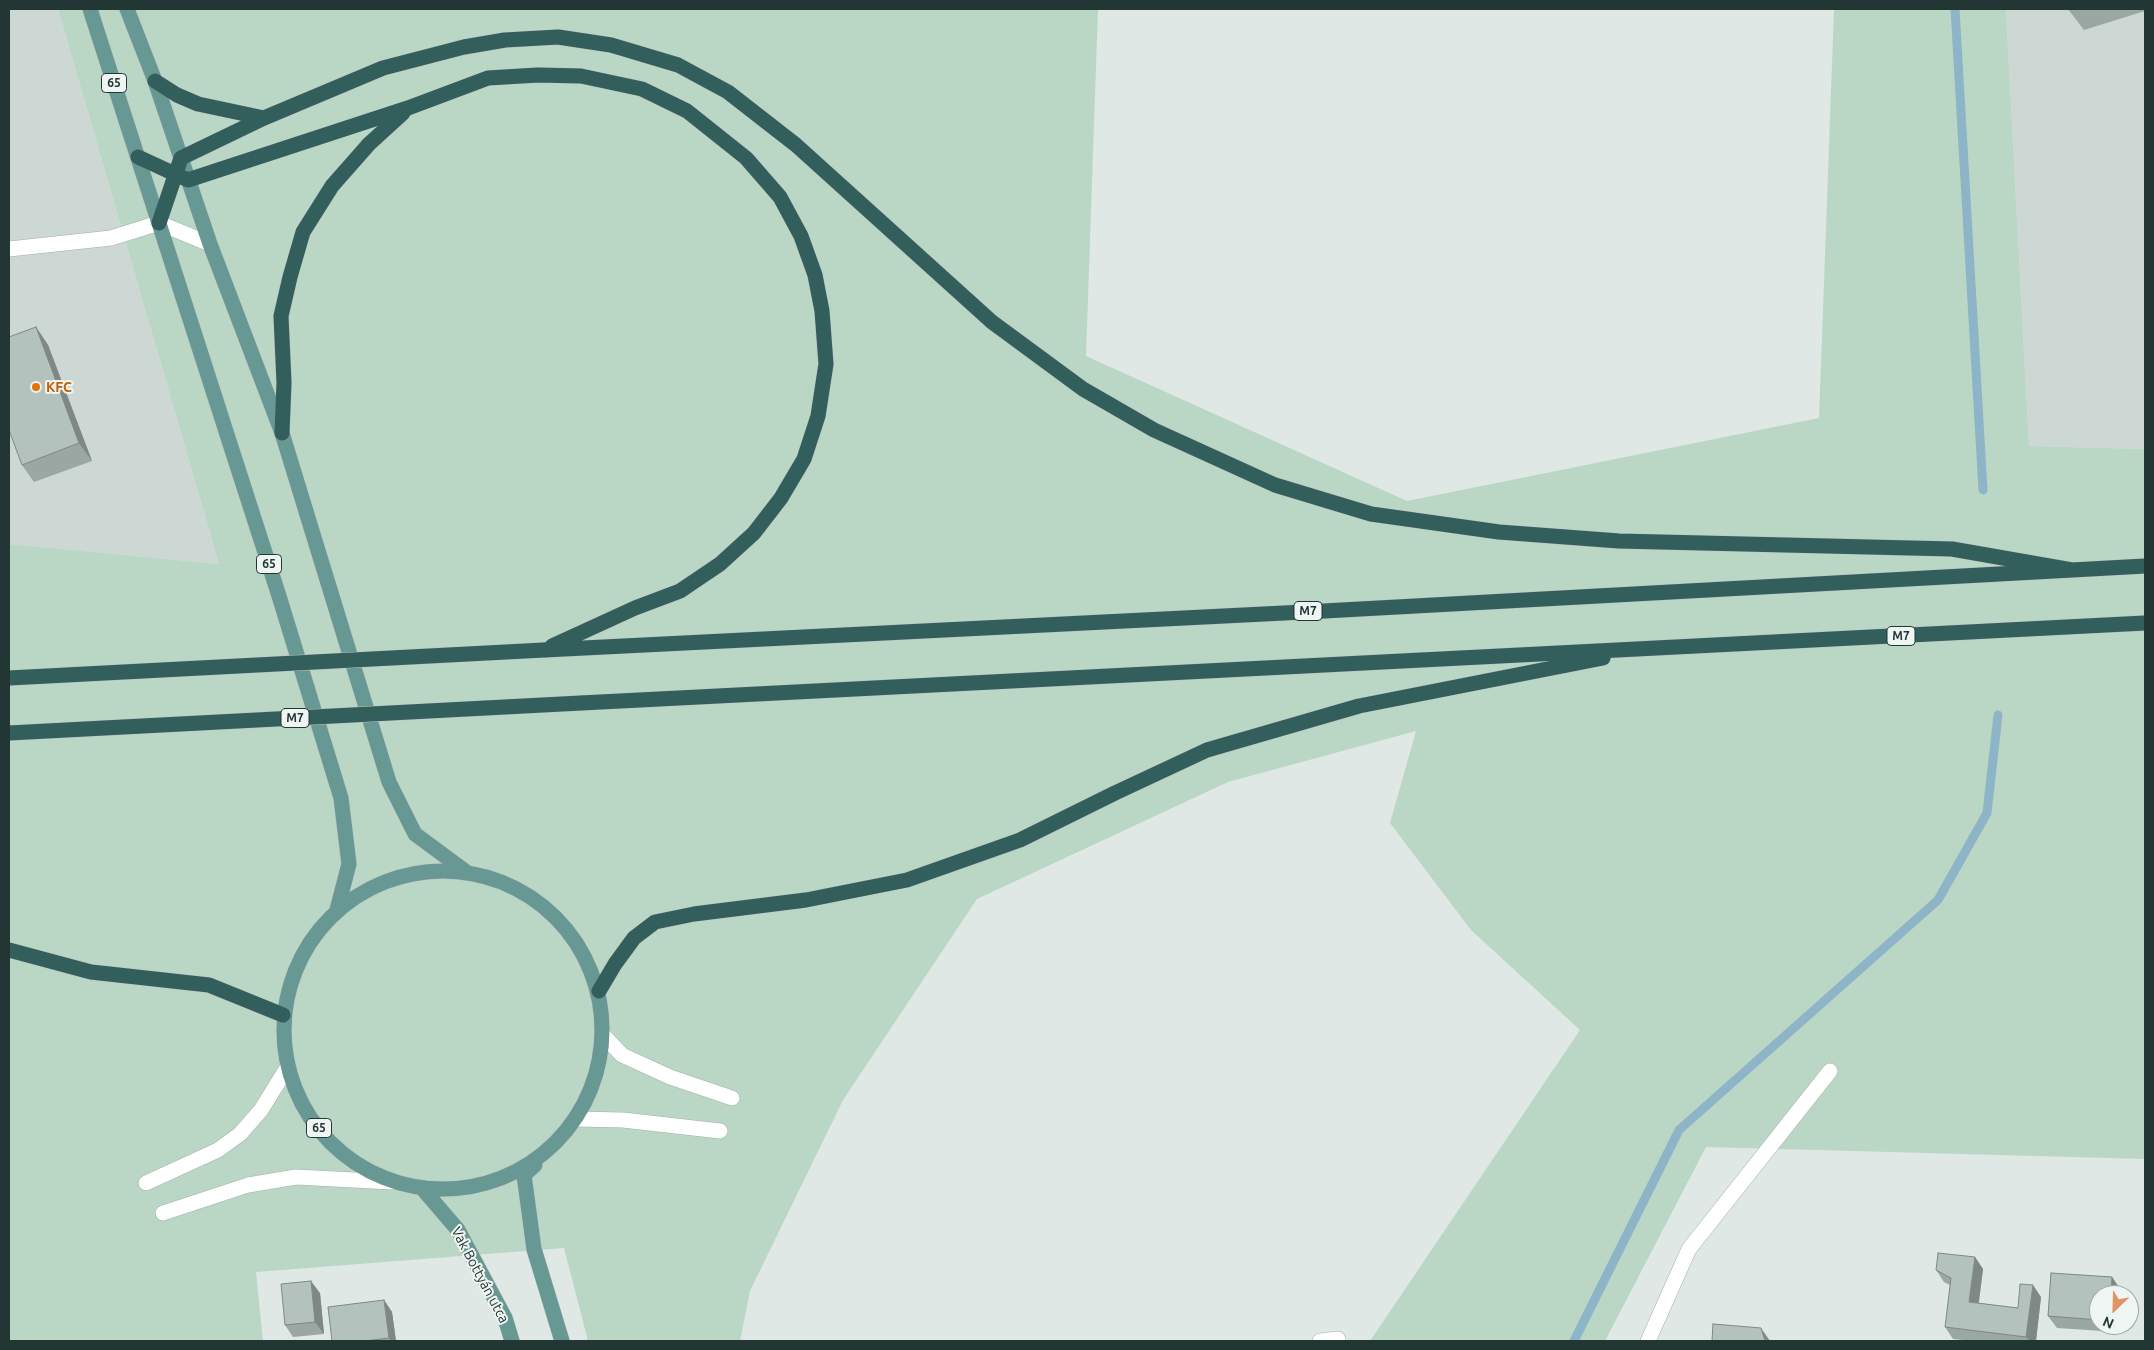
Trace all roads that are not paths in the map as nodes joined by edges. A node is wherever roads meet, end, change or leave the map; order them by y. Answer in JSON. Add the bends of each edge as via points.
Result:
{"nodes":[{"id":1,"x":90,"y":9,"type":"edge"},
{"id":2,"x":127,"y":9,"type":"edge"},
{"id":3,"x":155,"y":81,"type":"junction"},
{"id":4,"x":408,"y":108,"type":"junction"},
{"id":5,"x":264,"y":118,"type":"junction"},
{"id":6,"x":138,"y":157,"type":"junction"},
{"id":7,"x":181,"y":158,"type":"junction"},
{"id":8,"x":182,"y":177,"type":"junction"},
{"id":9,"x":159,"y":223,"type":"junction"},
{"id":10,"x":210,"y":244,"type":"junction"},
{"id":11,"x":9,"y":248,"type":"edge"},
{"id":12,"x":282,"y":433,"type":"junction"},
{"id":13,"x":2145,"y":566,"type":"edge"},
{"id":14,"x":2072,"y":570,"type":"junction"},
{"id":15,"x":2145,"y":624,"type":"edge"},
{"id":16,"x":1656,"y":648,"type":"junction"},
{"id":17,"x":544,"y":650,"type":"junction"},
{"id":18,"x":9,"y":678,"type":"edge"},
{"id":19,"x":9,"y":733,"type":"edge"},
{"id":20,"x":465,"y":871,"type":"junction"},
{"id":21,"x":337,"y":910,"type":"junction"},
{"id":22,"x":9,"y":950,"type":"edge"},
{"id":23,"x":599,"y":991,"type":"junction"},
{"id":24,"x":283,"y":1015,"type":"junction"},
{"id":25,"x":604,"y":1036,"type":"junction"},
{"id":26,"x":287,"y":1068,"type":"junction"},
{"id":27,"x":1830,"y":1071,"type":"dead end"},
{"id":28,"x":732,"y":1098,"type":"dead end"},
{"id":29,"x":576,"y":1120,"type":"junction"},
{"id":30,"x":720,"y":1131,"type":"dead end"},
{"id":31,"x":546,"y":1153,"type":"junction"},
{"id":32,"x":392,"y":1182,"type":"junction"},
{"id":33,"x":146,"y":1183,"type":"dead end"},
{"id":34,"x":422,"y":1188,"type":"junction"},
{"id":35,"x":163,"y":1212,"type":"dead end"},
{"id":36,"x":1338,"y":1339,"type":"dead end"},
{"id":37,"x":512,"y":1341,"type":"edge"},
{"id":38,"x":562,"y":1341,"type":"edge"},
{"id":39,"x":1320,"y":1341,"type":"edge"},
{"id":40,"x":1648,"y":1341,"type":"edge"}],
"edges":[{"from":1,"to":6,"type":"main road","number":"65"},
{"from":2,"to":3,"type":"main road","number":"65"},
{"from":3,"to":5,"type":"highway","via":[[176,96],[198,104]]},
{"from":3,"to":7,"type":"main road","number":"65"},
{"from":4,"to":8,"type":"highway"},
{"from":4,"to":12,"type":"highway","via":[[369,144],[332,186],[304,232],[281,316]]},
{"from":4,"to":17,"type":"highway","via":[[488,78],[581,76],[642,89],[687,111],[746,158],[780,197],[801,236],[814,275],[822,311],[826,364],[818,416],[804,459],[781,498],[748,539],[720,564],[680,591]]},
{"from":5,"to":7,"type":"highway"},
{"from":5,"to":14,"type":"highway","via":[[383,68],[464,47],[505,40],[558,38],[611,44],[678,65],[728,92],[796,145],[992,322],[1083,389],[1154,430],[1275,485],[1371,514],[1499,532],[1619,541],[1952,549]]},
{"from":6,"to":8,"type":"highway"},
{"from":6,"to":9,"type":"main road","number":"65"},
{"from":7,"to":8,"type":"main road","number":"65"},
{"from":8,"to":9,"type":"highway"},
{"from":8,"to":10,"type":"main road","number":"65"},
{"from":9,"to":10,"type":"street"},
{"from":9,"to":11,"type":"street","via":[[111,238]]},
{"from":9,"to":21,"type":"main road","number":"65","via":[[341,798],[349,864]]},
{"from":10,"to":12,"type":"main road","number":"65"},
{"from":12,"to":20,"type":"main road","number":"65","via":[[389,782],[414,834]]},
{"from":13,"to":14,"type":"highway","number":"M7"},
{"from":14,"to":17,"type":"highway","number":"M7"},
{"from":15,"to":16,"type":"highway","number":"M7"},
{"from":16,"to":19,"type":"highway","number":"M7","bridge":true},
{"from":16,"to":23,"type":"highway","via":[[1359,706],[1207,750],[1020,840],[907,880],[806,900],[655,922],[634,938]]},
{"from":17,"to":18,"type":"highway","number":"M7","bridge":true},
{"from":20,"to":21,"type":"main road","number":"65","via":[[438,870],[384,880]]},
{"from":20,"to":23,"type":"main road","number":"65","via":[[511,885],[551,911],[581,947]]},
{"from":21,"to":24,"type":"main road","number":"65","via":[[310,940],[292,975]]},
{"from":22,"to":24,"type":"highway","via":[[90,972],[209,984]]},
{"from":23,"to":25,"type":"main road","number":"65"},
{"from":24,"to":26,"type":"main road","number":"65"},
{"from":25,"to":28,"type":"street","via":[[622,1055],[670,1077]]},
{"from":25,"to":29,"type":"main road","number":"65","via":[[596,1079]]},
{"from":26,"to":32,"type":"main road","number":"65","via":[[308,1117],[345,1156]]},
{"from":26,"to":33,"type":"street","via":[[261,1110],[240,1134],[218,1150]]},
{"from":27,"to":40,"type":"street","via":[[1689,1249]]},
{"from":29,"to":30,"type":"street","via":[[623,1120]]},
{"from":29,"to":31,"type":"main road","number":"65"},
{"from":31,"to":34,"type":"main road","number":"65","via":[[509,1176],[466,1188]]},
{"from":31,"to":38,"type":"main road","number":"65","via":[[524,1175],[534,1249]]},
{"from":32,"to":34,"type":"main road","number":"65"},
{"from":32,"to":35,"type":"street","via":[[296,1177],[248,1185]]},
{"from":34,"to":37,"type":"main road","name":"Vak Bottyán utca","via":[[458,1230],[506,1318]]},
{"from":36,"to":39,"type":"street"}]}
